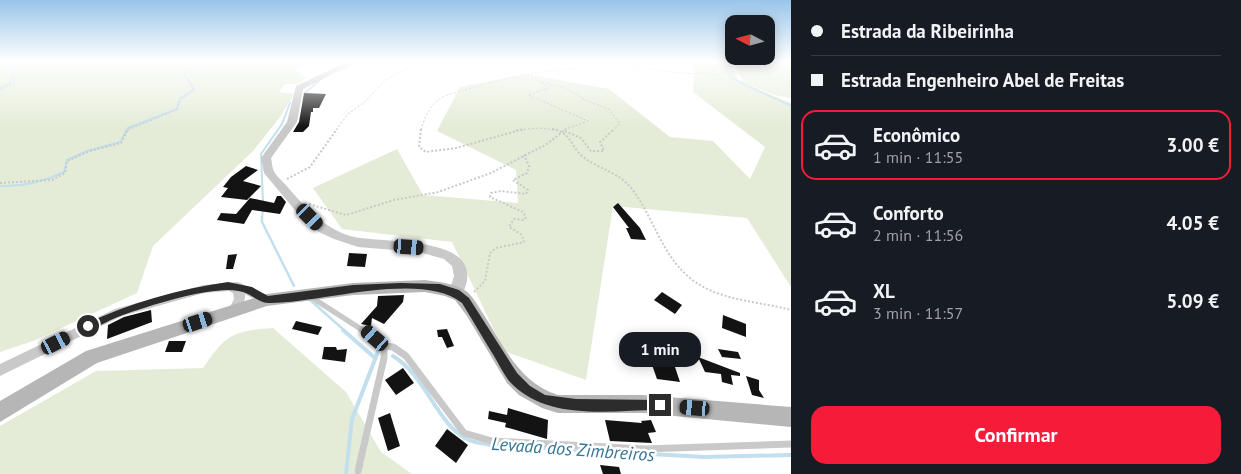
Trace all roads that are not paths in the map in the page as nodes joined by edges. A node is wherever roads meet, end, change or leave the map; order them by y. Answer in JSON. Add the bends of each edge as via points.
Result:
{"nodes":[{"id":1,"x":307,"y":83,"type":"edge"},
{"id":2,"x":228,"y":285,"type":"junction"},
{"id":3,"x":306,"y":294,"type":"junction"},
{"id":4,"x":460,"y":297,"type":"junction"},
{"id":5,"x":267,"y":300,"type":"junction"},
{"id":6,"x":234,"y":310,"type":"junction"},
{"id":7,"x":384,"y":346,"type":"junction"},
{"id":8,"x":0,"y":370,"type":"edge"},
{"id":9,"x":0,"y":412,"type":"edge"},
{"id":10,"x":791,"y":417,"type":"edge"},
{"id":11,"x":791,"y":444,"type":"edge"},
{"id":12,"x":358,"y":471,"type":"dead end"}],
"edges":[{"from":1,"to":4,"type":"street","via":[[299,88],[292,122],[266,158],[268,171],[322,228],[346,240],[446,253],[460,271]]},
{"from":2,"to":5,"type":"street","via":[[248,290]]},
{"from":2,"to":6,"type":"street","via":[[238,290],[240,299]]},
{"from":2,"to":8,"type":"street","via":[[120,312]]},
{"from":3,"to":4,"type":"main road","via":[[400,286],[440,288]]},
{"from":3,"to":5,"type":"main road"},
{"from":3,"to":7,"type":"lane","via":[[367,331]]},
{"from":4,"to":10,"type":"main road","via":[[513,377],[542,399],[558,404],[643,404]]},
{"from":5,"to":6,"type":"main road"},
{"from":6,"to":9,"type":"main road","via":[[92,357]]},
{"from":7,"to":11,"type":"lane","via":[[393,347],[406,356],[464,433],[492,441],[644,449]]},
{"from":7,"to":12,"type":"lane"}]}
